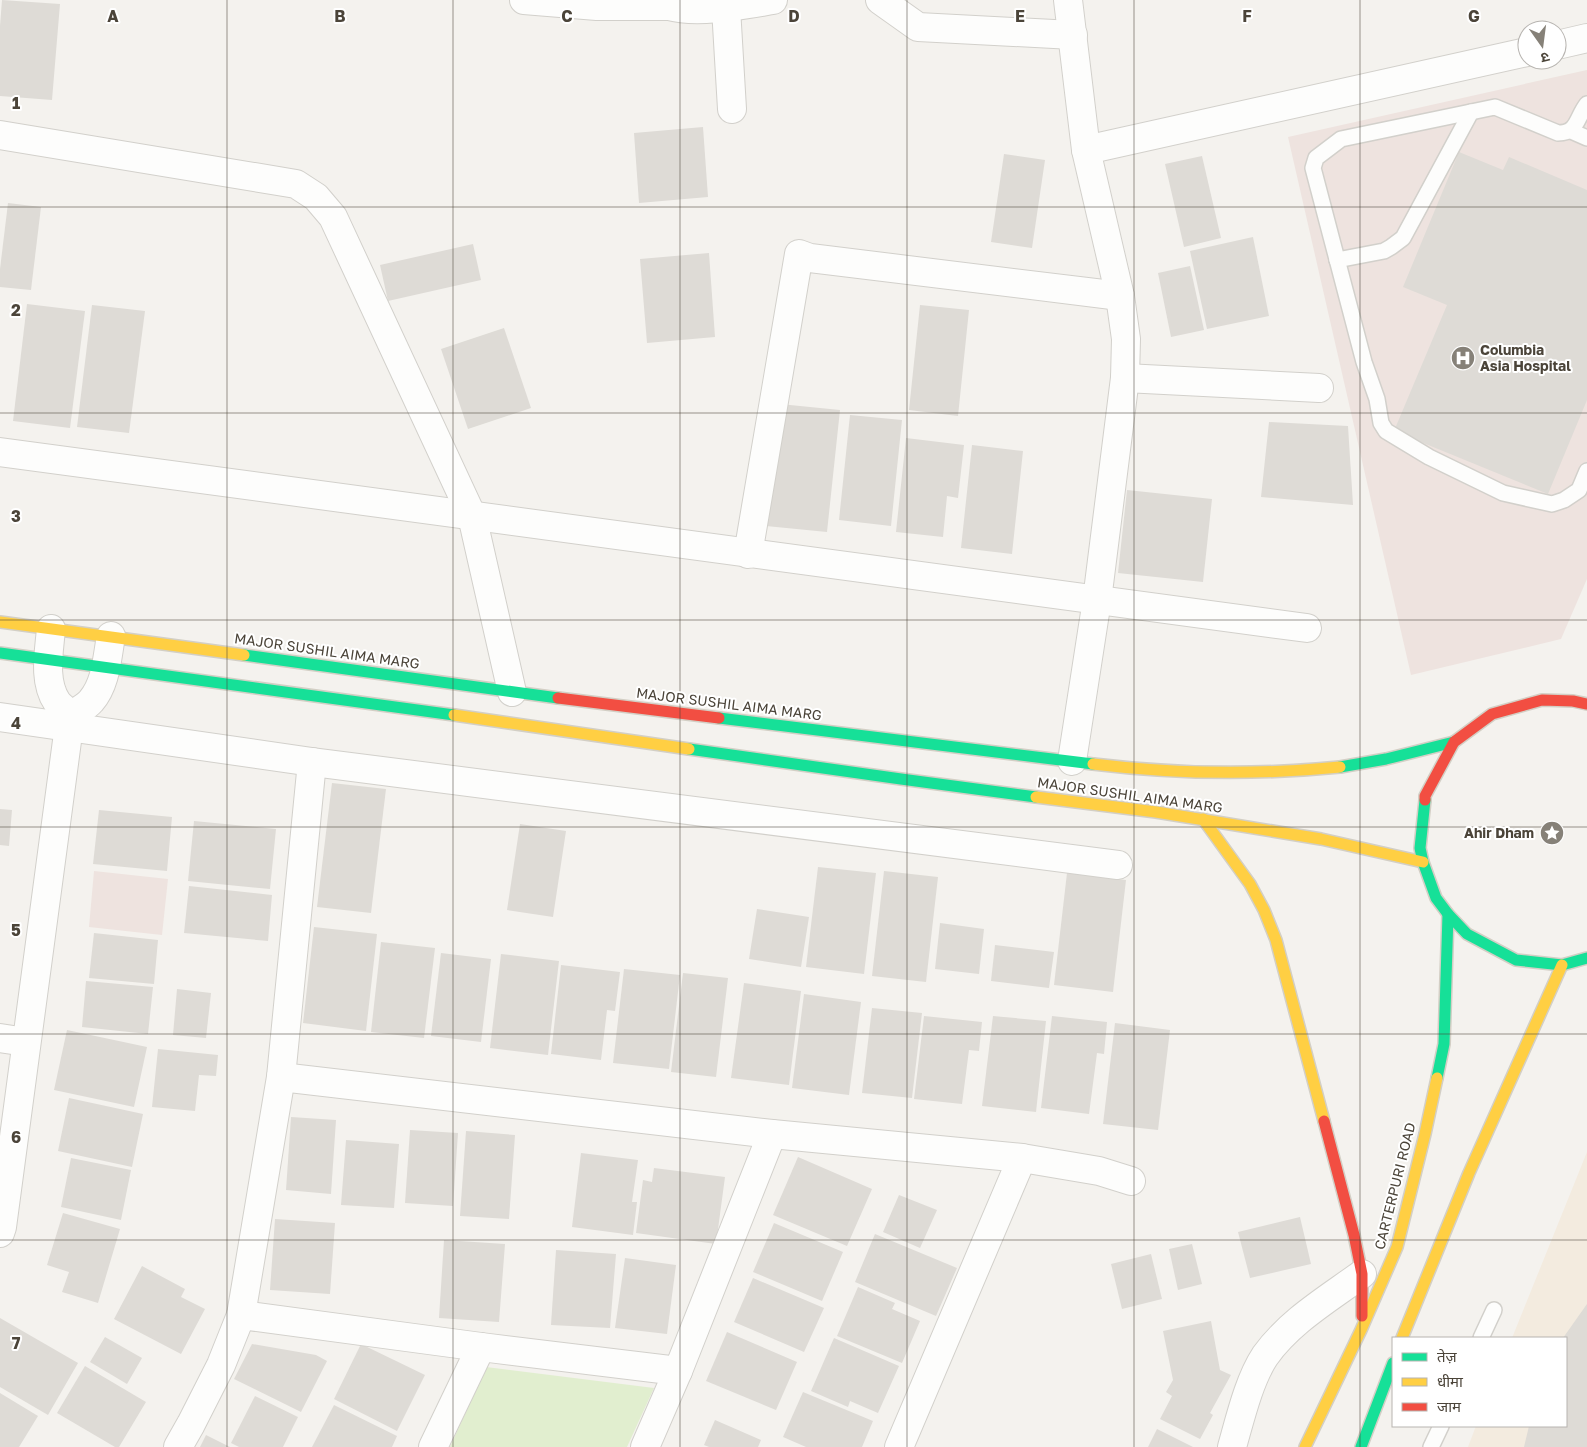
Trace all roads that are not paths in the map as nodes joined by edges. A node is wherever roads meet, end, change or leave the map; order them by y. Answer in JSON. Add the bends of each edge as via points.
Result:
{"nodes":[{"id":1,"x":531,"y":0,"type":"edge"},
{"id":2,"x":773,"y":0,"type":"edge"},
{"id":3,"x":880,"y":0,"type":"edge"},
{"id":4,"x":1068,"y":0,"type":"edge"},
{"id":5,"x":667,"y":3,"type":"edge"},
{"id":6,"x":726,"y":8,"type":"junction"},
{"id":7,"x":1073,"y":35,"type":"junction"},
{"id":8,"x":1587,"y":38,"type":"edge"},
{"id":9,"x":1567,"y":43,"type":"edge"},
{"id":10,"x":1517,"y":54,"type":"edge"},
{"id":11,"x":1587,"y":104,"type":"edge"},
{"id":12,"x":732,"y":109,"type":"dead end"},
{"id":13,"x":1471,"y":112,"type":"junction"},
{"id":14,"x":1571,"y":131,"type":"junction"},
{"id":15,"x":0,"y":135,"type":"edge"},
{"id":16,"x":1587,"y":138,"type":"edge"},
{"id":17,"x":1086,"y":150,"type":"junction"},
{"id":18,"x":1338,"y":260,"type":"junction"},
{"id":19,"x":1120,"y":296,"type":"junction"},
{"id":20,"x":1125,"y":378,"type":"junction"},
{"id":21,"x":1320,"y":388,"type":"dead end"},
{"id":22,"x":0,"y":452,"type":"edge"},
{"id":23,"x":1587,"y":471,"type":"edge"},
{"id":24,"x":472,"y":516,"type":"junction"},
{"id":25,"x":748,"y":554,"type":"junction"},
{"id":26,"x":1097,"y":600,"type":"junction"},
{"id":27,"x":0,"y":622,"type":"edge"},
{"id":28,"x":1307,"y":628,"type":"dead end"},
{"id":29,"x":51,"y":629,"type":"junction"},
{"id":30,"x":111,"y":636,"type":"junction"},
{"id":31,"x":0,"y":653,"type":"edge"},
{"id":32,"x":49,"y":660,"type":"junction"},
{"id":33,"x":105,"y":667,"type":"junction"},
{"id":34,"x":1582,"y":691,"type":"dead end"},
{"id":35,"x":512,"y":692,"type":"junction"},
{"id":36,"x":1573,"y":701,"type":"junction"},
{"id":37,"x":1587,"y":704,"type":"edge"},
{"id":38,"x":0,"y":717,"type":"edge"},
{"id":39,"x":70,"y":721,"type":"junction"},
{"id":40,"x":1454,"y":742,"type":"junction"},
{"id":41,"x":1072,"y":761,"type":"junction"},
{"id":42,"x":312,"y":762,"type":"junction"},
{"id":43,"x":1203,"y":820,"type":"junction"},
{"id":44,"x":1423,"y":862,"type":"junction"},
{"id":45,"x":1118,"y":864,"type":"dead end"},
{"id":46,"x":1448,"y":914,"type":"junction"},
{"id":47,"x":1587,"y":958,"type":"edge"},
{"id":48,"x":1562,"y":965,"type":"junction"},
{"id":49,"x":13,"y":1040,"type":"edge"},
{"id":50,"x":281,"y":1077,"type":"junction"},
{"id":51,"x":772,"y":1134,"type":"junction"},
{"id":52,"x":1022,"y":1158,"type":"junction"},
{"id":53,"x":1131,"y":1181,"type":"dead end"},
{"id":54,"x":0,"y":1233,"type":"edge"},
{"id":55,"x":1362,"y":1274,"type":"junction"},
{"id":56,"x":1494,"y":1310,"type":"dead end"},
{"id":57,"x":241,"y":1315,"type":"junction"},
{"id":58,"x":1361,"y":1330,"type":"junction"},
{"id":59,"x":1402,"y":1337,"type":"edge"},
{"id":60,"x":1481,"y":1337,"type":"edge"},
{"id":61,"x":481,"y":1347,"type":"junction"},
{"id":62,"x":1392,"y":1366,"type":"edge"},
{"id":63,"x":678,"y":1371,"type":"junction"},
{"id":64,"x":1441,"y":1427,"type":"edge"},
{"id":65,"x":178,"y":1447,"type":"edge"},
{"id":66,"x":433,"y":1447,"type":"edge"},
{"id":67,"x":645,"y":1447,"type":"edge"},
{"id":68,"x":899,"y":1447,"type":"edge"},
{"id":69,"x":1232,"y":1447,"type":"edge"},
{"id":70,"x":1305,"y":1447,"type":"edge"},
{"id":71,"x":1361,"y":1447,"type":"edge"},
{"id":72,"x":1431,"y":1447,"type":"edge"}],
"edges":[{"from":1,"to":5,"type":"street","via":[[598,6]]},
{"from":2,"to":6,"type":"street"},
{"from":3,"to":7,"type":"street","via":[[918,27]]},
{"from":4,"to":7,"type":"street"},
{"from":5,"to":6,"type":"street","via":[[679,8]]},
{"from":6,"to":12,"type":"street"},
{"from":7,"to":17,"type":"street"},
{"from":8,"to":9,"type":"street"},
{"from":10,"to":17,"type":"street"},
{"from":11,"to":14,"type":"lane"},
{"from":13,"to":14,"type":"lane","via":[[1495,107],[1558,133]]},
{"from":13,"to":18,"type":"lane","via":[[1403,238],[1384,251]]},
{"from":13,"to":18,"type":"lane","via":[[1340,139],[1316,158],[1313,168]]},
{"from":14,"to":16,"type":"lane"},
{"from":15,"to":24,"type":"street","via":[[296,184],[316,197],[333,217]]},
{"from":17,"to":19,"type":"street"},
{"from":18,"to":23,"type":"lane","via":[[1364,362],[1377,398],[1381,423],[1386,431],[1429,457],[1503,493],[1552,504],[1579,490]]},
{"from":19,"to":20,"type":"street","via":[[1126,338]]},
{"from":19,"to":25,"type":"street","via":[[810,258],[799,254]]},
{"from":20,"to":21,"type":"street"},
{"from":20,"to":26,"type":"street"},
{"from":22,"to":24,"type":"street"},
{"from":24,"to":25,"type":"street"},
{"from":24,"to":35,"type":"street"},
{"from":25,"to":26,"type":"street"},
{"from":26,"to":28,"type":"street"},
{"from":26,"to":41,"type":"street"},
{"from":27,"to":29,"type":"street","name":"MAJOR SUSHIL AIMA MARG"},
{"from":29,"to":30,"type":"street","name":"MAJOR SUSHIL AIMA MARG"},
{"from":29,"to":32,"type":"street"},
{"from":30,"to":33,"type":"street"},
{"from":30,"to":35,"type":"street","name":"MAJOR SUSHIL AIMA MARG"},
{"from":31,"to":32,"type":"street","name":"MAJOR SUSHIL AIMA MARG"},
{"from":32,"to":33,"type":"street","name":"MAJOR SUSHIL AIMA MARG"},
{"from":32,"to":39,"type":"street","via":[[53,693]]},
{"from":33,"to":39,"type":"street","via":[[90,703]]},
{"from":33,"to":43,"type":"street","name":"MAJOR SUSHIL AIMA MARG"},
{"from":34,"to":36,"type":"street"},
{"from":35,"to":41,"type":"street","name":"MAJOR SUSHIL AIMA MARG"},
{"from":36,"to":37,"type":"street"},
{"from":36,"to":40,"type":"street","via":[[1542,700],[1492,714]]},
{"from":38,"to":39,"type":"street"},
{"from":39,"to":42,"type":"street"},
{"from":39,"to":49,"type":"street"},
{"from":40,"to":41,"type":"street","name":"MAJOR SUSHIL AIMA MARG","via":[[1346,766],[1300,770],[1142,770]]},
{"from":40,"to":44,"type":"street","via":[[1425,796],[1420,848]]},
{"from":42,"to":45,"type":"street"},
{"from":42,"to":50,"type":"street"},
{"from":43,"to":44,"type":"street","name":"MAJOR SUSHIL AIMA MARG"},
{"from":43,"to":55,"type":"street","via":[[1250,884],[1276,940]]},
{"from":44,"to":46,"type":"street","via":[[1436,898]]},
{"from":46,"to":48,"type":"street","via":[[1467,934],[1516,960]]},
{"from":46,"to":58,"type":"street","name":"CARTERPURI ROAD","via":[[1444,1044],[1397,1247]]},
{"from":47,"to":48,"type":"street"},
{"from":48,"to":59,"type":"street","via":[[1469,1173]]},
{"from":49,"to":54,"type":"street"},
{"from":50,"to":51,"type":"street"},
{"from":50,"to":57,"type":"street"},
{"from":51,"to":52,"type":"street"},
{"from":51,"to":63,"type":"street"},
{"from":52,"to":53,"type":"street","via":[[1099,1171]]},
{"from":52,"to":68,"type":"street"},
{"from":55,"to":58,"type":"street"},
{"from":55,"to":69,"type":"street","via":[[1290,1327],[1265,1357],[1244,1405]]},
{"from":56,"to":60,"type":"lane"},
{"from":57,"to":61,"type":"street"},
{"from":57,"to":65,"type":"street","via":[[221,1365]]},
{"from":58,"to":70,"type":"street","name":"CARTERPURI ROAD"},
{"from":61,"to":63,"type":"street"},
{"from":61,"to":66,"type":"street"},
{"from":62,"to":71,"type":"street"},
{"from":63,"to":67,"type":"street"},
{"from":64,"to":72,"type":"lane"}]}
